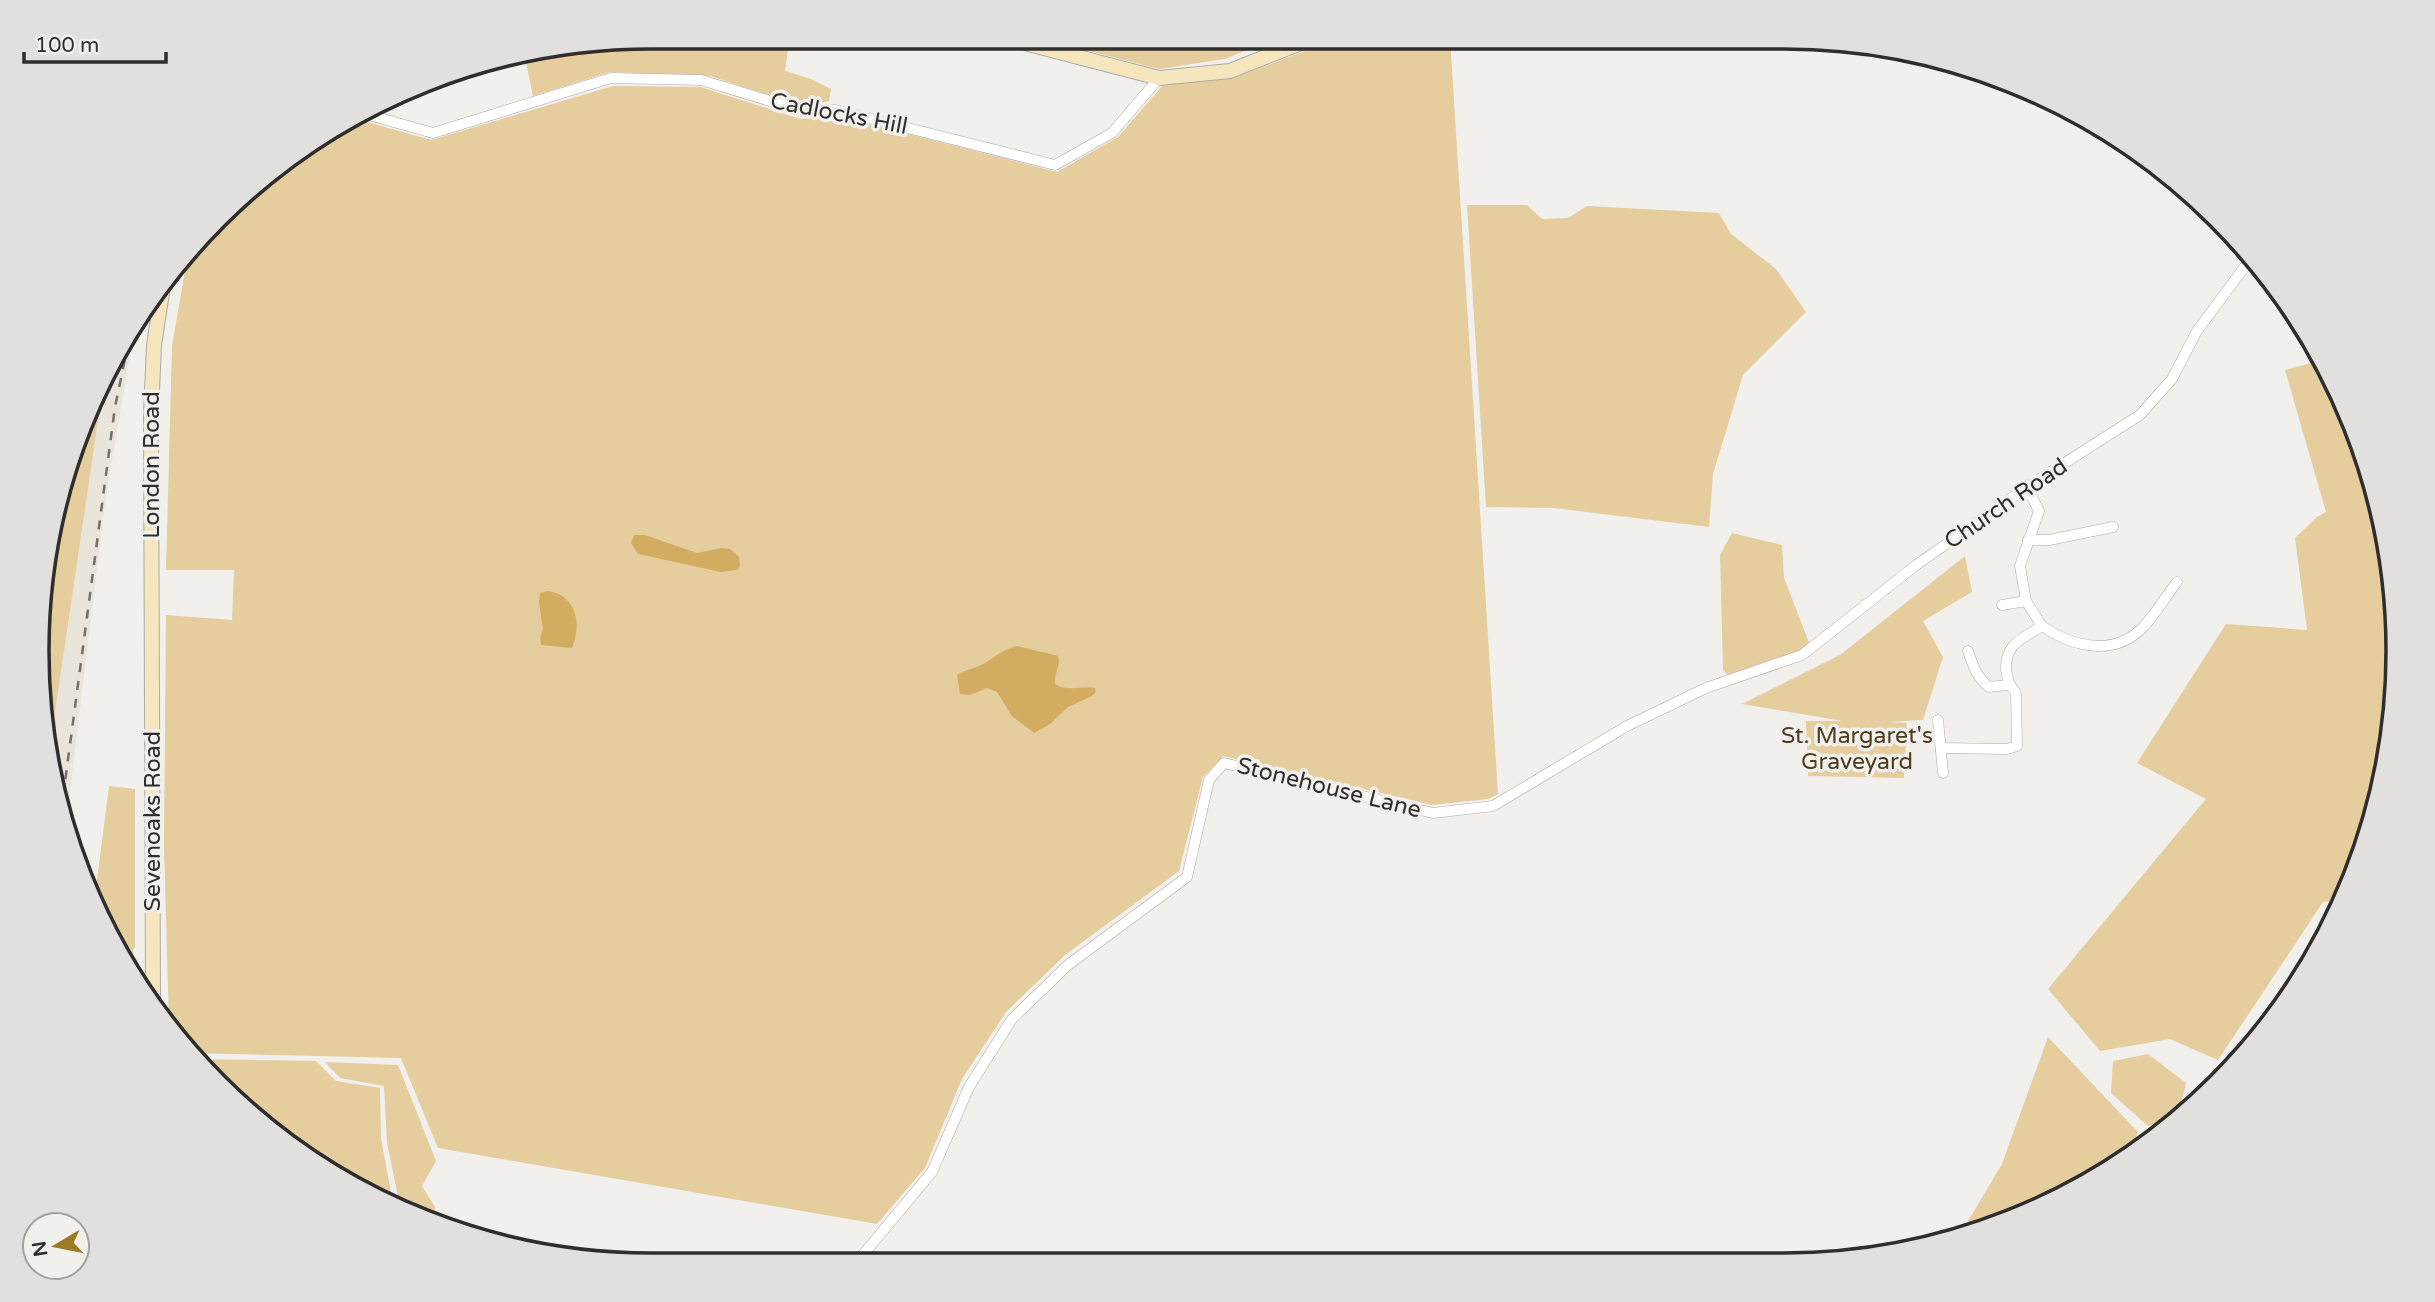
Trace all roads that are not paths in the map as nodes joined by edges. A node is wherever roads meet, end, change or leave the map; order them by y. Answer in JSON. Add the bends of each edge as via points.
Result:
{"nodes":[{"id":1,"x":1048,"y":49,"type":"edge"},
{"id":2,"x":1286,"y":49,"type":"edge"},
{"id":3,"x":1159,"y":78,"type":"junction"},
{"id":4,"x":375,"y":117,"type":"edge"},
{"id":5,"x":2246,"y":265,"type":"edge"},
{"id":6,"x":160,"y":303,"type":"edge"},
{"id":7,"x":2027,"y":487,"type":"junction"},
{"id":8,"x":2113,"y":527,"type":"dead end"},
{"id":9,"x":2028,"y":540,"type":"junction"},
{"id":10,"x":2177,"y":582,"type":"dead end"},
{"id":11,"x":2026,"y":601,"type":"junction"},
{"id":12,"x":2002,"y":605,"type":"dead end"},
{"id":13,"x":2042,"y":626,"type":"junction"},
{"id":14,"x":153,"y":644,"type":"joint"},
{"id":15,"x":1968,"y":651,"type":"dead end"},
{"id":16,"x":2008,"y":685,"type":"junction"},
{"id":17,"x":1706,"y":688,"type":"joint"},
{"id":18,"x":1938,"y":720,"type":"dead end"},
{"id":19,"x":1941,"y":748,"type":"junction"},
{"id":20,"x":1943,"y":773,"type":"dead end"},
{"id":21,"x":153,"y":989,"type":"edge"},
{"id":22,"x":864,"y":1253,"type":"edge"}],
"edges":[{"from":1,"to":3,"type":"street"},
{"from":2,"to":3,"type":"street","via":[[1230,71]]},
{"from":3,"to":4,"type":"street","name":"Cadlocks Hill","via":[[1112,134],[1055,165],[836,110],[803,111],[701,80],[611,78],[433,133]]},
{"from":5,"to":7,"type":"street","name":"Church Road","via":[[2153,402],[2140,415]]},
{"from":6,"to":14,"type":"street","name":"London Road","via":[[151,387]]},
{"from":7,"to":9,"type":"street","via":[[2039,511]]},
{"from":7,"to":17,"type":"street","name":"Church Road","via":[[1802,654]]},
{"from":8,"to":9,"type":"street"},
{"from":9,"to":11,"type":"street","via":[[2020,566]]},
{"from":10,"to":13,"type":"street","via":[[2144,627],[2120,643],[2091,647]]},
{"from":11,"to":12,"type":"street"},
{"from":11,"to":13,"type":"street"},
{"from":13,"to":16,"type":"street","via":[[2014,645],[2008,656]]},
{"from":14,"to":21,"type":"street","name":"Sevenoaks Road"},
{"from":15,"to":16,"type":"street","via":[[1975,672],[1989,687]]},
{"from":16,"to":19,"type":"street","via":[[2016,693],[2017,746]]},
{"from":17,"to":22,"type":"street","name":"Stonehouse Lane","via":[[1627,726],[1493,806],[1433,813],[1224,763],[1209,780],[1186,877],[1068,965],[1012,1019],[969,1087],[932,1172]]},
{"from":18,"to":19,"type":"street"},
{"from":19,"to":20,"type":"street"}]}
